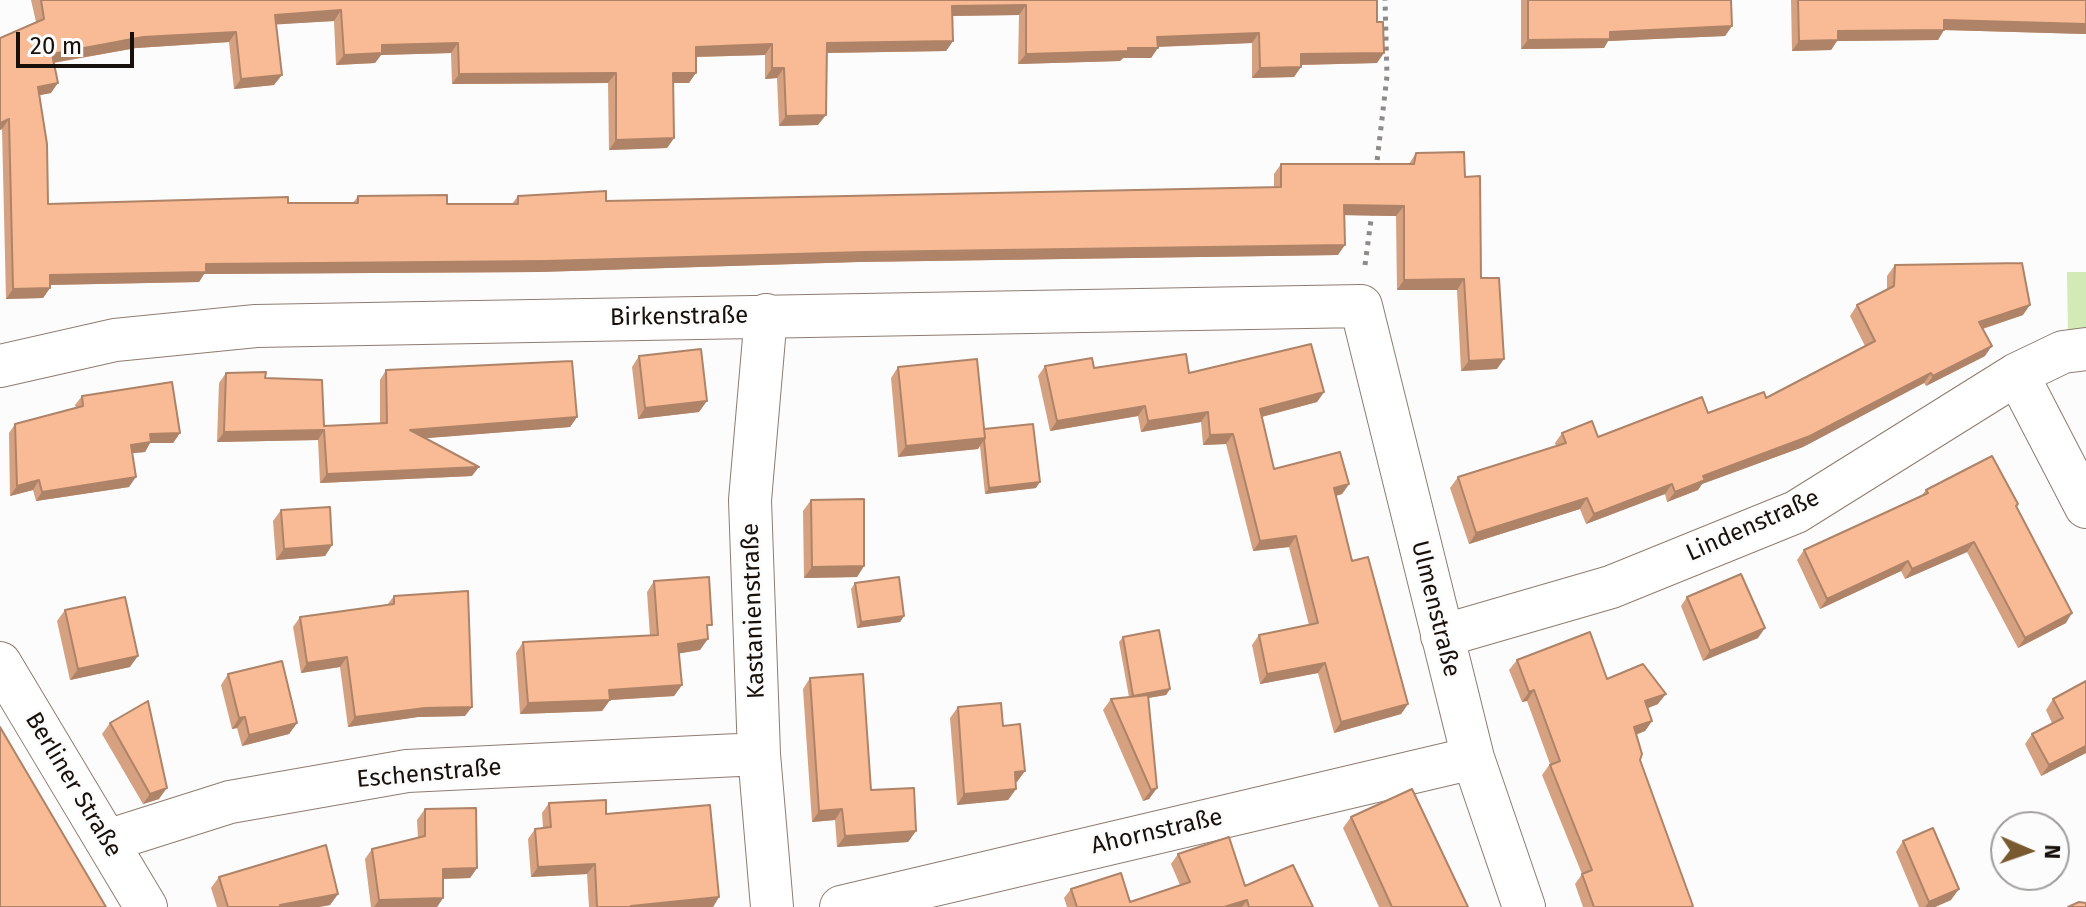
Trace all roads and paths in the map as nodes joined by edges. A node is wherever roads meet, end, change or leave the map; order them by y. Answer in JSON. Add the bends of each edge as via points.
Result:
{"nodes":[{"id":1,"x":1385,"y":0,"type":"edge"},
{"id":2,"x":1375,"y":183,"type":"edge"},
{"id":3,"x":1373,"y":199,"type":"edge"},
{"id":4,"x":1361,"y":306,"type":"junction"},
{"id":5,"x":766,"y":315,"type":"junction"},
{"id":6,"x":2086,"y":349,"type":"edge"},
{"id":7,"x":0,"y":366,"type":"edge"},
{"id":8,"x":2017,"y":374,"type":"junction"},
{"id":9,"x":2086,"y":507,"type":"edge"},
{"id":10,"x":1442,"y":636,"type":"junction"},
{"id":11,"x":0,"y":663,"type":"edge"},
{"id":12,"x":759,"y":754,"type":"junction"},
{"id":13,"x":1473,"y":758,"type":"junction"},
{"id":14,"x":107,"y":841,"type":"junction"},
{"id":15,"x":146,"y":907,"type":"edge"},
{"id":16,"x":772,"y":907,"type":"edge"},
{"id":17,"x":841,"y":907,"type":"edge"},
{"id":18,"x":1524,"y":907,"type":"edge"}],
"edges":[{"from":1,"to":2,"type":"path","via":[[1387,76]]},
{"from":3,"to":4,"type":"path"},
{"from":4,"to":5,"type":"street","name":"Birkenstraße"},
{"from":4,"to":10,"type":"street","name":"Ulmenstraße"},
{"from":5,"to":7,"type":"street","name":"Birkenstraße","via":[[256,326],[115,340]]},
{"from":5,"to":12,"type":"street","name":"Kastanienstraße","via":[[750,500]]},
{"from":6,"to":8,"type":"street","name":"Lindenstraße","via":[[2063,352]]},
{"from":8,"to":9,"type":"street"},
{"from":8,"to":10,"type":"street","name":"Lindenstraße","via":[[1796,512],[1611,587]]},
{"from":10,"to":13,"type":"street","name":"Ulmenstraße"},
{"from":11,"to":14,"type":"street","name":"Berliner Straße"},
{"from":12,"to":14,"type":"street","name":"Eschenstraße","via":[[407,771],[230,802]]},
{"from":12,"to":16,"type":"street","name":"Kastanienstraße"},
{"from":13,"to":17,"type":"street","name":"Ahornstraße"},
{"from":13,"to":18,"type":"street","name":"Ulmenstraße"},
{"from":14,"to":15,"type":"street","name":"Berliner Straße"}]}
